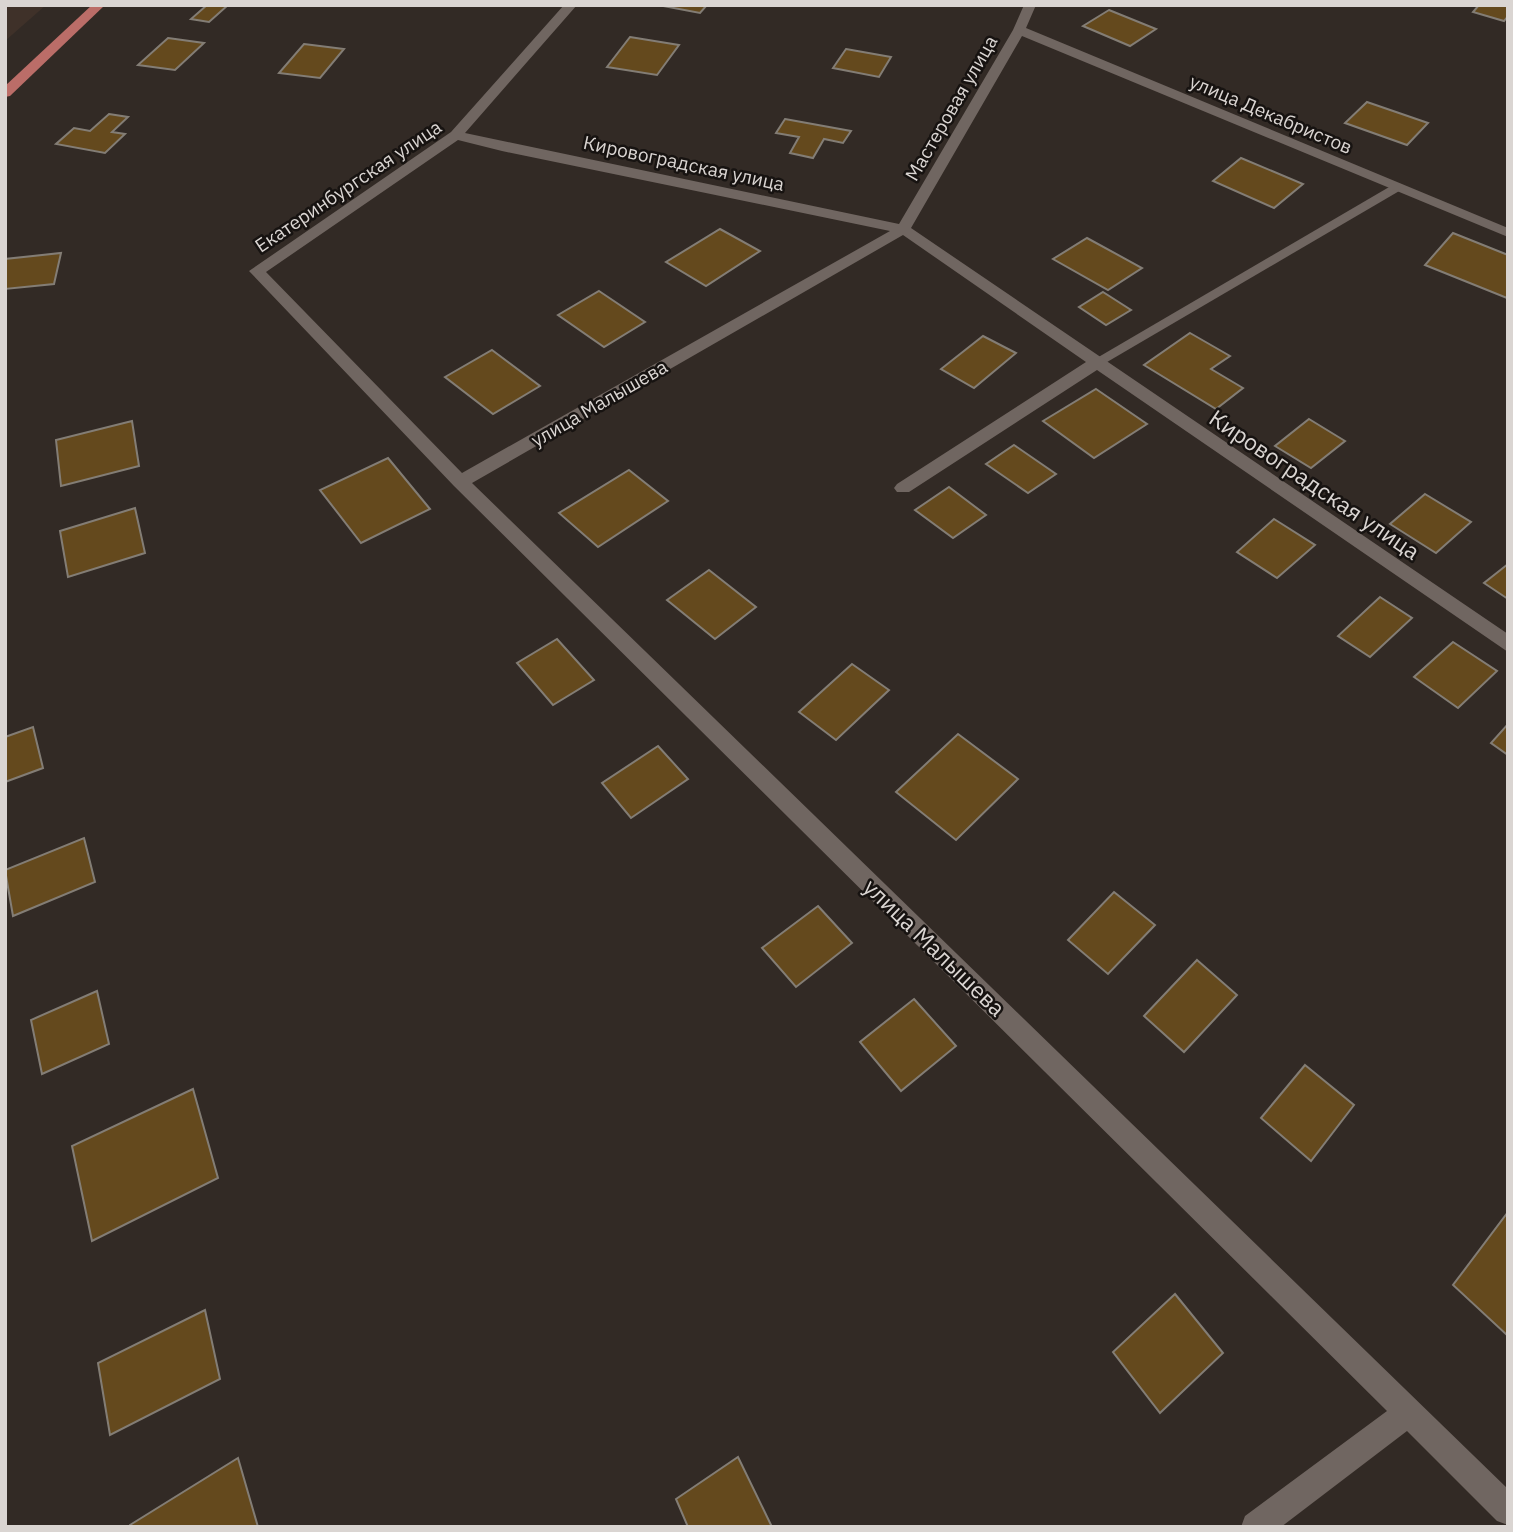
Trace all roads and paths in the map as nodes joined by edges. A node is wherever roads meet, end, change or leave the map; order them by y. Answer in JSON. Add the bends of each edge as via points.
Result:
{"nodes":[{"id":1,"x":99,"y":5,"type":"edge"},
{"id":2,"x":571,"y":5,"type":"edge"},
{"id":3,"x":1030,"y":5,"type":"edge"},
{"id":4,"x":1019,"y":30,"type":"junction"},
{"id":5,"x":5,"y":93,"type":"edge"},
{"id":6,"x":456,"y":135,"type":"junction"},
{"id":7,"x":1396,"y":187,"type":"junction"},
{"id":8,"x":903,"y":229,"type":"junction"},
{"id":9,"x":1508,"y":233,"type":"edge"},
{"id":10,"x":257,"y":271,"type":"joint"},
{"id":11,"x":1097,"y":362,"type":"junction"},
{"id":12,"x":460,"y":482,"type":"junction"},
{"id":13,"x":903,"y":488,"type":"dead end"},
{"id":14,"x":1508,"y":644,"type":"edge"},
{"id":15,"x":1409,"y":1412,"type":"junction"},
{"id":16,"x":1508,"y":1510,"type":"edge"},
{"id":17,"x":1256,"y":1527,"type":"edge"}],
"edges":[{"from":1,"to":5,"type":"main road"},
{"from":2,"to":6,"type":"street","name":"Екатеринбургская улица"},
{"from":3,"to":4,"type":"street","name":"Мастеровая улица"},
{"from":4,"to":7,"type":"street","name":"улица Декабристов"},
{"from":4,"to":8,"type":"street","name":"Мастеровая улица"},
{"from":6,"to":8,"type":"street","name":"Кировоградская улица"},
{"from":6,"to":10,"type":"street","name":"Екатеринбургская улица"},
{"from":7,"to":9,"type":"street","name":"улица Декабристов"},
{"from":7,"to":11,"type":"lane"},
{"from":8,"to":11,"type":"street","name":"Кировоградская улица"},
{"from":8,"to":12,"type":"street","name":"улица Малышева"},
{"from":10,"to":12,"type":"street","name":"улица Малышева"},
{"from":11,"to":13,"type":"street"},
{"from":11,"to":14,"type":"street","name":"Кировоградская улица"},
{"from":12,"to":15,"type":"street","name":"улица Малышева"},
{"from":15,"to":16,"type":"street","name":"улица Малышева"},
{"from":15,"to":17,"type":"street"}]}
